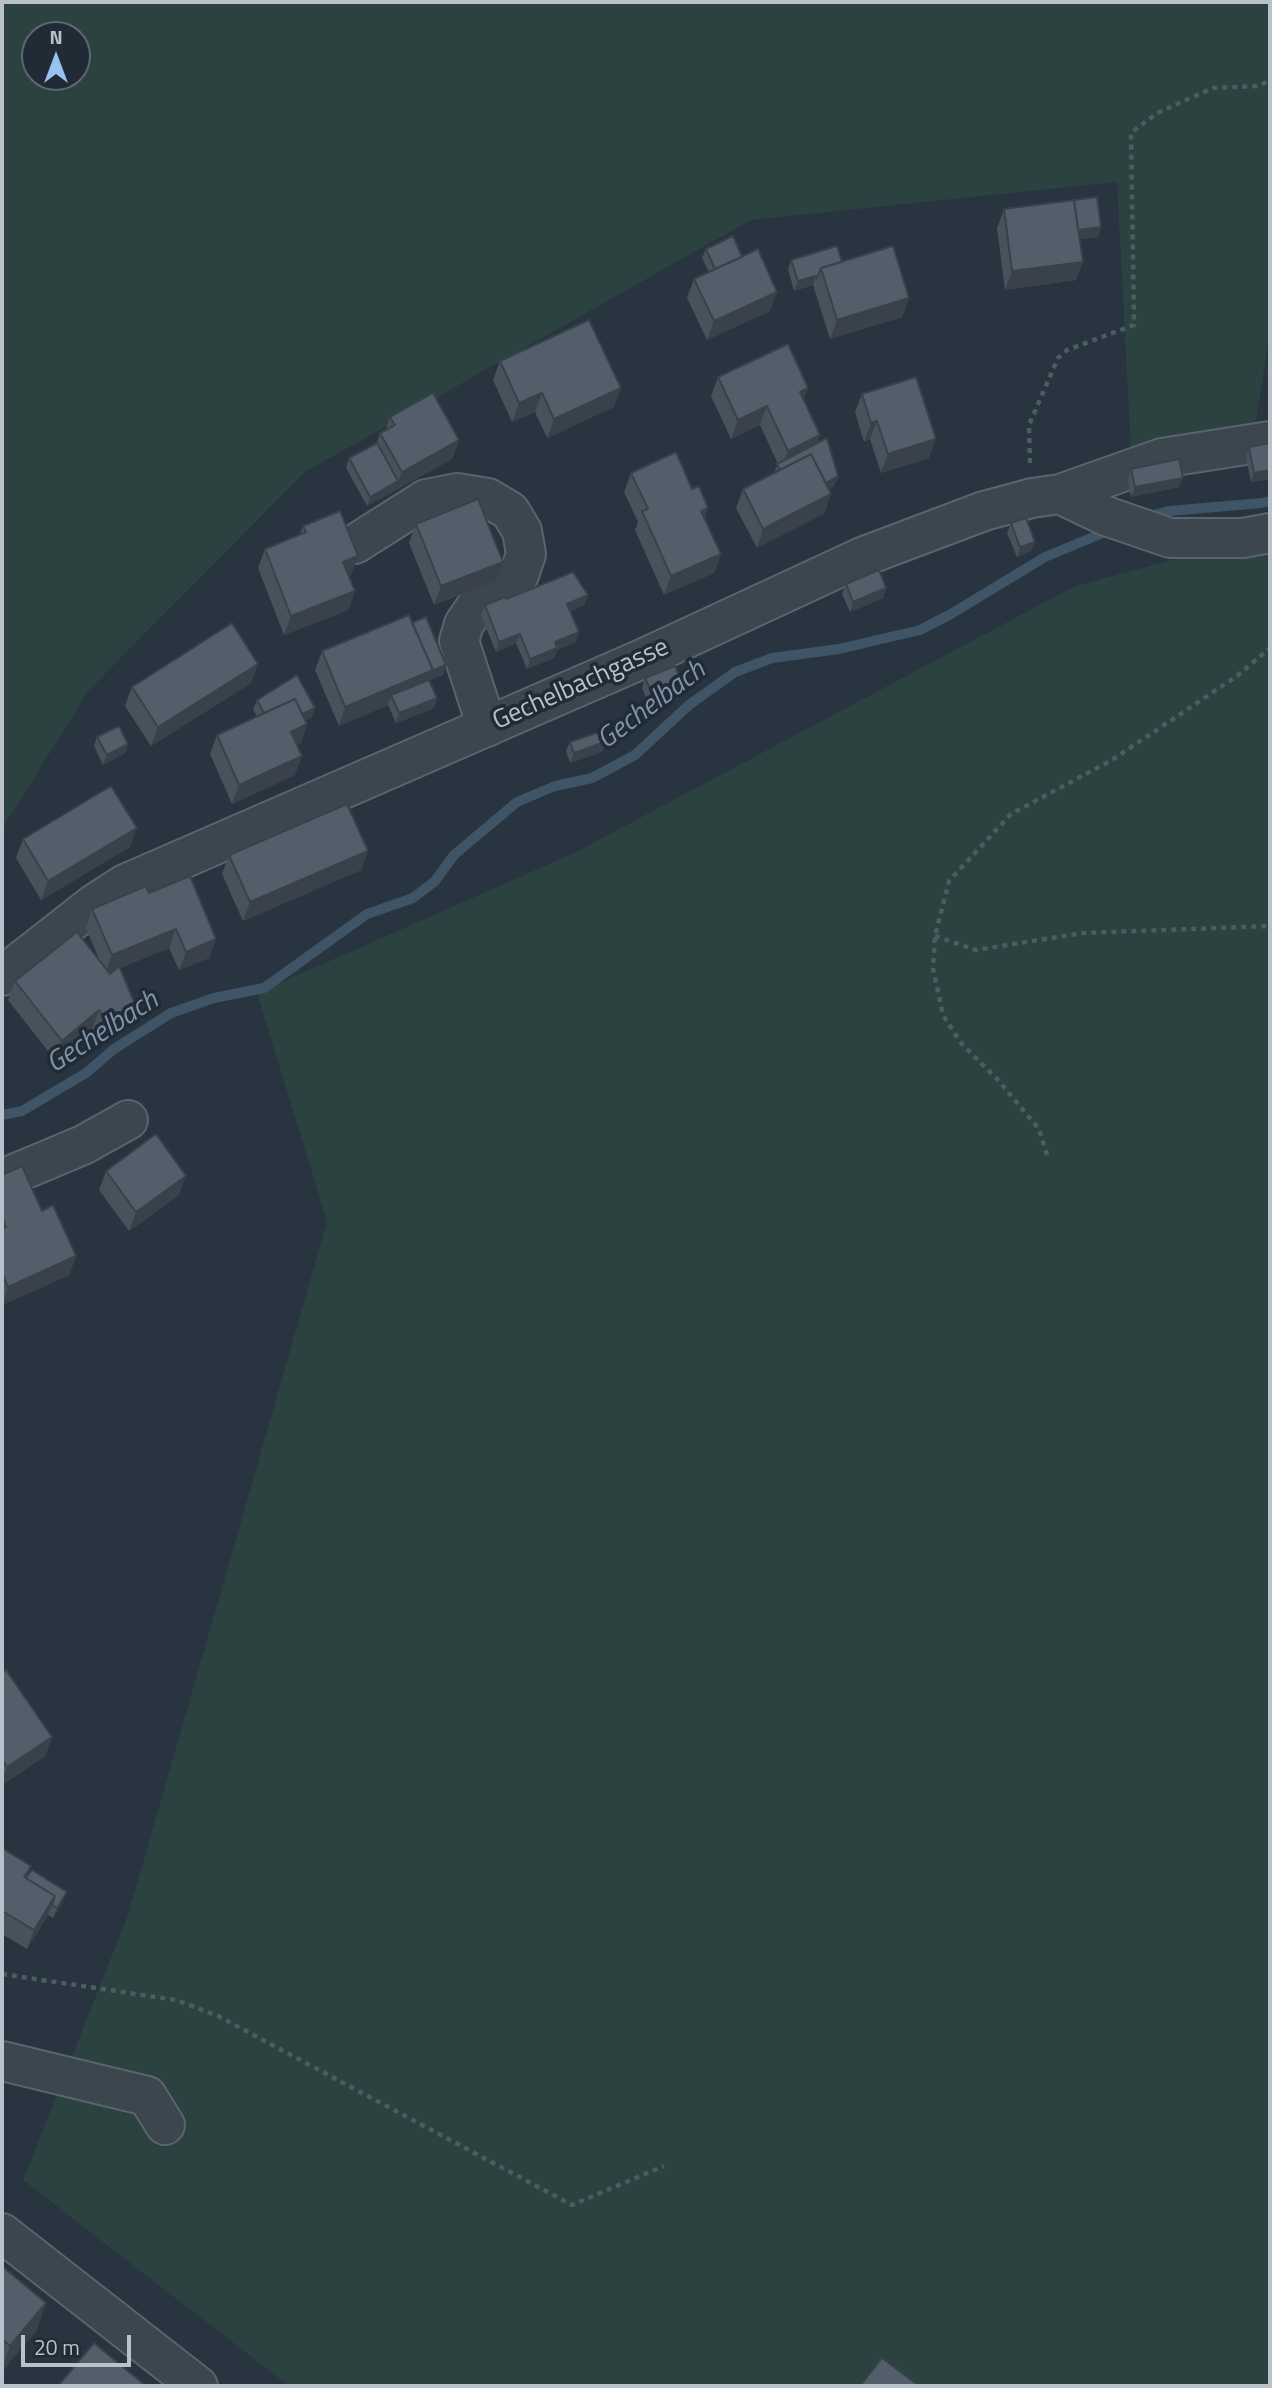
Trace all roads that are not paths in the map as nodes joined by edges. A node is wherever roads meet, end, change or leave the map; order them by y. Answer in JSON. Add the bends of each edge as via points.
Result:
{"nodes":[{"id":1,"x":1270,"y":441,"type":"edge"},
{"id":2,"x":1046,"y":496,"type":"junction"},
{"id":3,"x":1270,"y":533,"type":"edge"},
{"id":4,"x":355,"y":544,"type":"edge"},
{"id":5,"x":487,"y":727,"type":"junction"},
{"id":6,"x":2,"y":976,"type":"edge"},
{"id":7,"x":128,"y":1120,"type":"dead end"},
{"id":8,"x":2,"y":1179,"type":"edge"},
{"id":9,"x":2,"y":2061,"type":"edge"},
{"id":10,"x":165,"y":2125,"type":"dead end"},
{"id":11,"x":2,"y":2233,"type":"edge"},
{"id":12,"x":198,"y":2386,"type":"edge"}],
"edges":[{"from":1,"to":2,"type":"street","name":"Gechelbachgasse","via":[[1162,458]]},
{"from":2,"to":3,"type":"street","via":[[1170,538],[1243,538]]},
{"from":2,"to":5,"type":"street","name":"Gechelbachgasse","via":[[984,511],[862,557]]},
{"from":4,"to":5,"type":"street","via":[[426,499],[457,493],[488,498],[510,511],[522,531],[526,554],[519,575],[477,605],[458,641]]},
{"from":5,"to":6,"type":"street","name":"Gechelbachgasse","via":[[125,884]]},
{"from":7,"to":8,"type":"street","via":[[83,1145]]},
{"from":9,"to":10,"type":"street","via":[[147,2096]]},
{"from":11,"to":12,"type":"street"}]}
